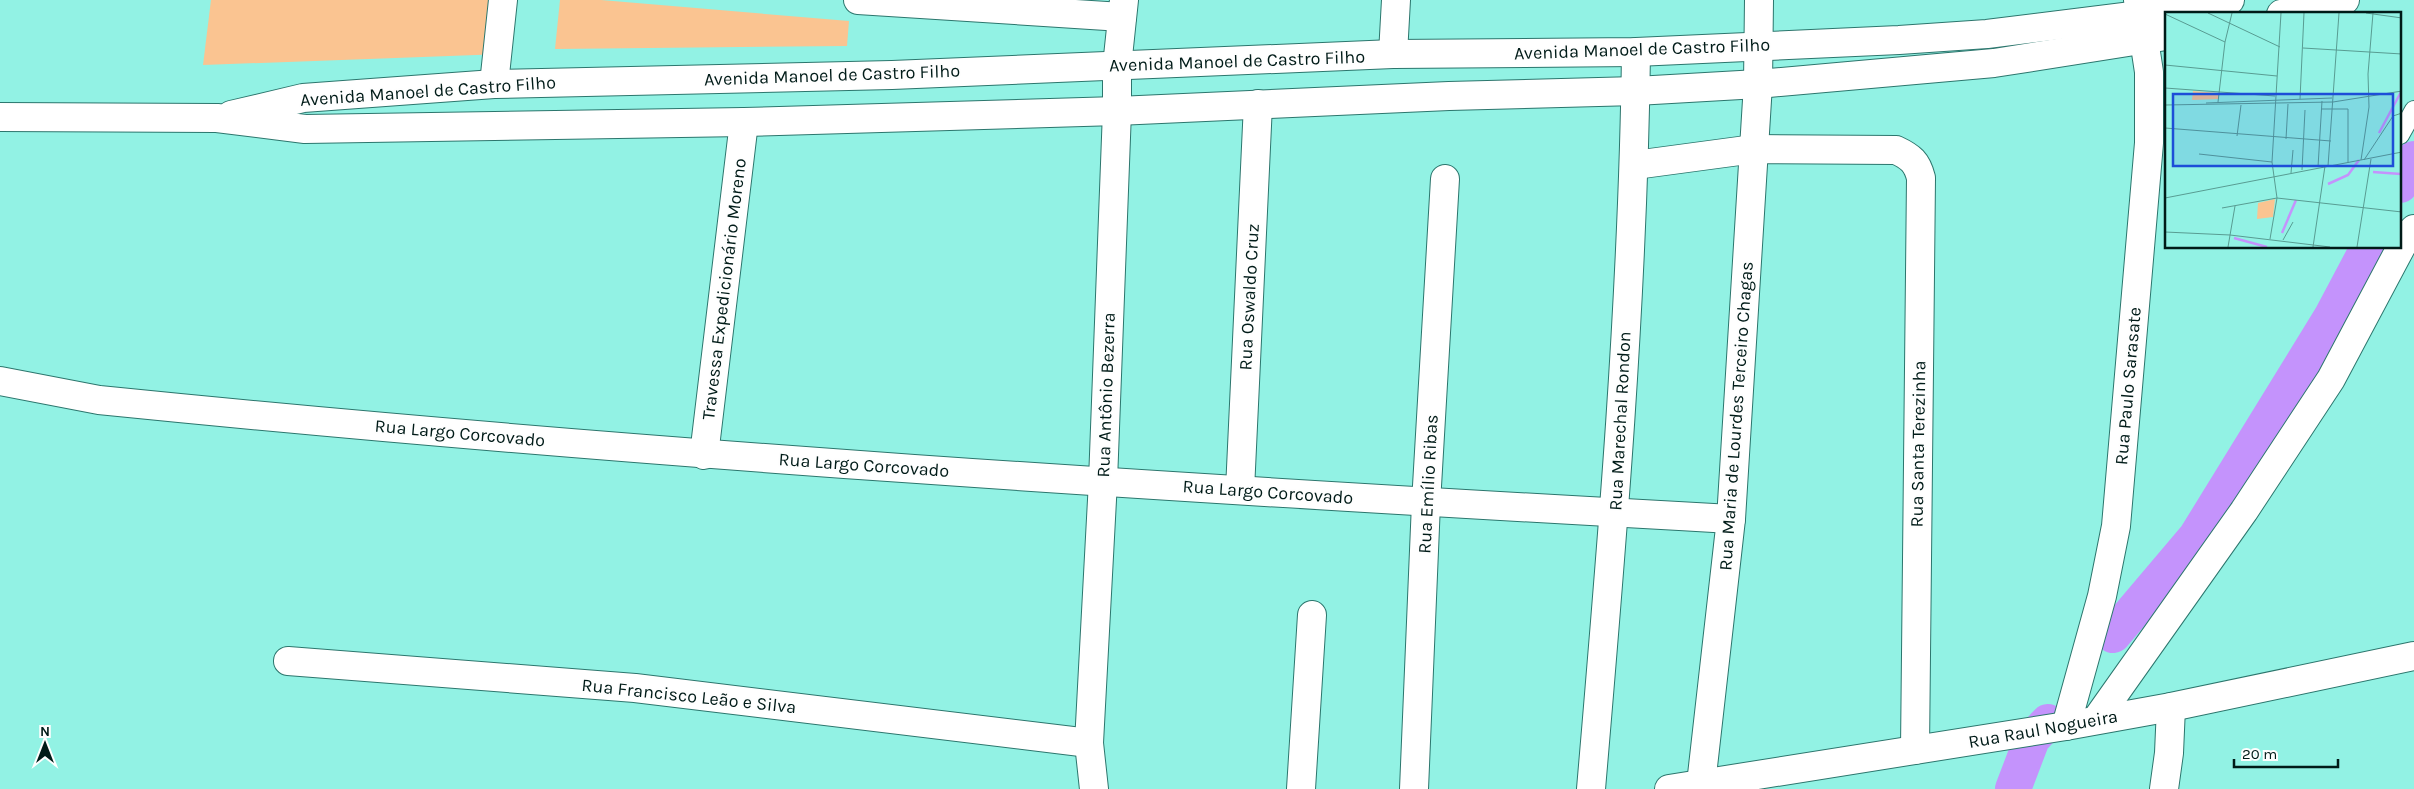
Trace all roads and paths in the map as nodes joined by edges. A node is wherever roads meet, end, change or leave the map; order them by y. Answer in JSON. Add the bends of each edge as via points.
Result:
{"nodes":[{"id":1,"x":503,"y":0,"type":"edge"},
{"id":2,"x":858,"y":0,"type":"edge"},
{"id":3,"x":1396,"y":0,"type":"edge"},
{"id":4,"x":1760,"y":0,"type":"edge"},
{"id":5,"x":2230,"y":0,"type":"edge"},
{"id":6,"x":2345,"y":0,"type":"edge"},
{"id":7,"x":1123,"y":8,"type":"edge"},
{"id":8,"x":2187,"y":12,"type":"edge"},
{"id":9,"x":2290,"y":12,"type":"edge"},
{"id":10,"x":2165,"y":18,"type":"edge"},
{"id":11,"x":2148,"y":23,"type":"edge"},
{"id":12,"x":1758,"y":46,"type":"junction"},
{"id":13,"x":1636,"y":52,"type":"junction"},
{"id":14,"x":1393,"y":54,"type":"junction"},
{"id":15,"x":1117,"y":66,"type":"junction"},
{"id":16,"x":494,"y":84,"type":"junction"},
{"id":17,"x":1758,"y":84,"type":"junction"},
{"id":18,"x":1636,"y":91,"type":"junction"},
{"id":19,"x":1258,"y":104,"type":"junction"},
{"id":20,"x":2414,"y":110,"type":"edge"},
{"id":21,"x":1118,"y":111,"type":"junction"},
{"id":22,"x":0,"y":117,"type":"edge"},
{"id":23,"x":218,"y":118,"type":"junction"},
{"id":24,"x":744,"y":122,"type":"junction"},
{"id":25,"x":2402,"y":132,"type":"edge"},
{"id":26,"x":1754,"y":149,"type":"junction"},
{"id":27,"x":1635,"y":165,"type":"junction"},
{"id":28,"x":1445,"y":179,"type":"dead end"},
{"id":29,"x":2414,"y":229,"type":"edge"},
{"id":30,"x":2402,"y":245,"type":"edge"},
{"id":31,"x":2400,"y":249,"type":"edge"},
{"id":32,"x":0,"y":382,"type":"edge"},
{"id":33,"x":704,"y":455,"type":"junction"},
{"id":34,"x":1103,"y":481,"type":"junction"},
{"id":35,"x":1240,"y":490,"type":"junction"},
{"id":36,"x":1426,"y":503,"type":"junction"},
{"id":37,"x":1615,"y":512,"type":"junction"},
{"id":38,"x":1731,"y":519,"type":"junction"},
{"id":39,"x":1312,"y":615,"type":"dead end"},
{"id":40,"x":2414,"y":656,"type":"edge"},
{"id":41,"x":288,"y":661,"type":"dead end"},
{"id":42,"x":2171,"y":707,"type":"junction"},
{"id":43,"x":2096,"y":720,"type":"junction"},
{"id":44,"x":2066,"y":726,"type":"junction"},
{"id":45,"x":1089,"y":743,"type":"junction"},
{"id":46,"x":1915,"y":750,"type":"junction"},
{"id":47,"x":1701,"y":784,"type":"junction"},
{"id":48,"x":1094,"y":789,"type":"edge"},
{"id":49,"x":1301,"y":789,"type":"edge"},
{"id":50,"x":1414,"y":789,"type":"edge"},
{"id":51,"x":1591,"y":789,"type":"edge"},
{"id":52,"x":1671,"y":789,"type":"edge"},
{"id":53,"x":2164,"y":789,"type":"edge"}],
"edges":[{"from":1,"to":16,"type":"street"},
{"from":2,"to":7,"type":"street"},
{"from":3,"to":14,"type":"street"},
{"from":4,"to":12,"type":"street","name":"Rua Maria de Lourdes Terceiro Chagas"},
{"from":5,"to":8,"type":"street","name":"Avenida Manoel de Castro Filho"},
{"from":6,"to":9,"type":"street"},
{"from":7,"to":15,"type":"street","name":"Rua Antônio Bezerra"},
{"from":10,"to":11,"type":"street","name":"Avenida Manoel de Castro Filho"},
{"from":11,"to":12,"type":"street","name":"Avenida Manoel de Castro Filho"},
{"from":11,"to":17,"type":"street","name":"Avenida Manoel de Castro Filho","via":[[1994,63]]},
{"from":11,"to":44,"type":"street","name":"Rua Paulo Sarasate","via":[[2149,143],[2116,526],[2102,596]]},
{"from":12,"to":13,"type":"street","name":"Avenida Manoel de Castro Filho"},
{"from":12,"to":17,"type":"street","name":"Rua Maria de Lourdes Terceiro Chagas"},
{"from":13,"to":14,"type":"street","name":"Avenida Manoel de Castro Filho"},
{"from":13,"to":18,"type":"street","name":"Rua Marechal Rondon"},
{"from":14,"to":15,"type":"street","name":"Avenida Manoel de Castro Filho"},
{"from":15,"to":16,"type":"street","name":"Avenida Manoel de Castro Filho"},
{"from":15,"to":21,"type":"street","name":"Rua Antônio Bezerra"},
{"from":16,"to":23,"type":"street","name":"Avenida Manoel de Castro Filho","via":[[302,98]]},
{"from":17,"to":18,"type":"street","name":"Avenida Manoel de Castro Filho"},
{"from":17,"to":26,"type":"street","name":"Rua Maria de Lourdes Terceiro Chagas"},
{"from":18,"to":19,"type":"street","name":"Avenida Manoel de Castro Filho"},
{"from":18,"to":27,"type":"street","name":"Rua Marechal Rondon"},
{"from":19,"to":21,"type":"street","name":"Avenida Manoel de Castro Filho"},
{"from":19,"to":35,"type":"street","name":"Rua Oswaldo Cruz"},
{"from":20,"to":25,"type":"lane"},
{"from":21,"to":24,"type":"street","name":"Avenida Manoel de Castro Filho"},
{"from":21,"to":34,"type":"street","name":"Rua Antônio Bezerra"},
{"from":22,"to":23,"type":"street"},
{"from":23,"to":24,"type":"street","name":"Avenida Manoel de Castro Filho","via":[[305,129]]},
{"from":24,"to":33,"type":"street","name":"Travessa Expedicionário Moreno"},
{"from":26,"to":27,"type":"street"},
{"from":26,"to":38,"type":"street","name":"Rua Maria de Lourdes Terceiro Chagas"},
{"from":26,"to":46,"type":"street","name":"Rua Santa Terezinha","via":[[1896,150],[1909,156],[1917,165],[1921,178]]},
{"from":27,"to":37,"type":"street","name":"Rua Marechal Rondon"},
{"from":28,"to":36,"type":"street","name":"Rua Emílio Ribas"},
{"from":29,"to":30,"type":"street"},
{"from":31,"to":43,"type":"street","via":[[2331,380],[2244,511]]},
{"from":32,"to":33,"type":"street","name":"Rua Largo Corcovado","via":[[98,400]]},
{"from":33,"to":34,"type":"street","name":"Rua Largo Corcovado"},
{"from":34,"to":35,"type":"street","name":"Rua Largo Corcovado"},
{"from":34,"to":45,"type":"street","name":"Rua Antônio Bezerra"},
{"from":35,"to":36,"type":"street","name":"Rua Largo Corcovado"},
{"from":36,"to":37,"type":"street","name":"Rua Largo Corcovado"},
{"from":36,"to":50,"type":"street","name":"Rua Emílio Ribas"},
{"from":37,"to":38,"type":"street","name":"Rua Largo Corcovado"},
{"from":37,"to":51,"type":"street","name":"Rua Marechal Rondon"},
{"from":38,"to":47,"type":"street","name":"Rua Maria de Lourdes Terceiro Chagas"},
{"from":39,"to":49,"type":"street"},
{"from":40,"to":42,"type":"street","name":"Rua Raul Nogueira"},
{"from":41,"to":45,"type":"street","name":"Rua Francisco Leão e Silva","via":[[635,688]]},
{"from":42,"to":43,"type":"street","name":"Rua Raul Nogueira"},
{"from":42,"to":53,"type":"street"},
{"from":43,"to":44,"type":"street","name":"Rua Raul Nogueira"},
{"from":44,"to":46,"type":"street","name":"Rua Raul Nogueira"},
{"from":45,"to":48,"type":"street","name":"Rua Antônio Bezerra"},
{"from":46,"to":47,"type":"street","name":"Rua Raul Nogueira"},
{"from":47,"to":52,"type":"street","name":"Rua Raul Nogueira"}]}
